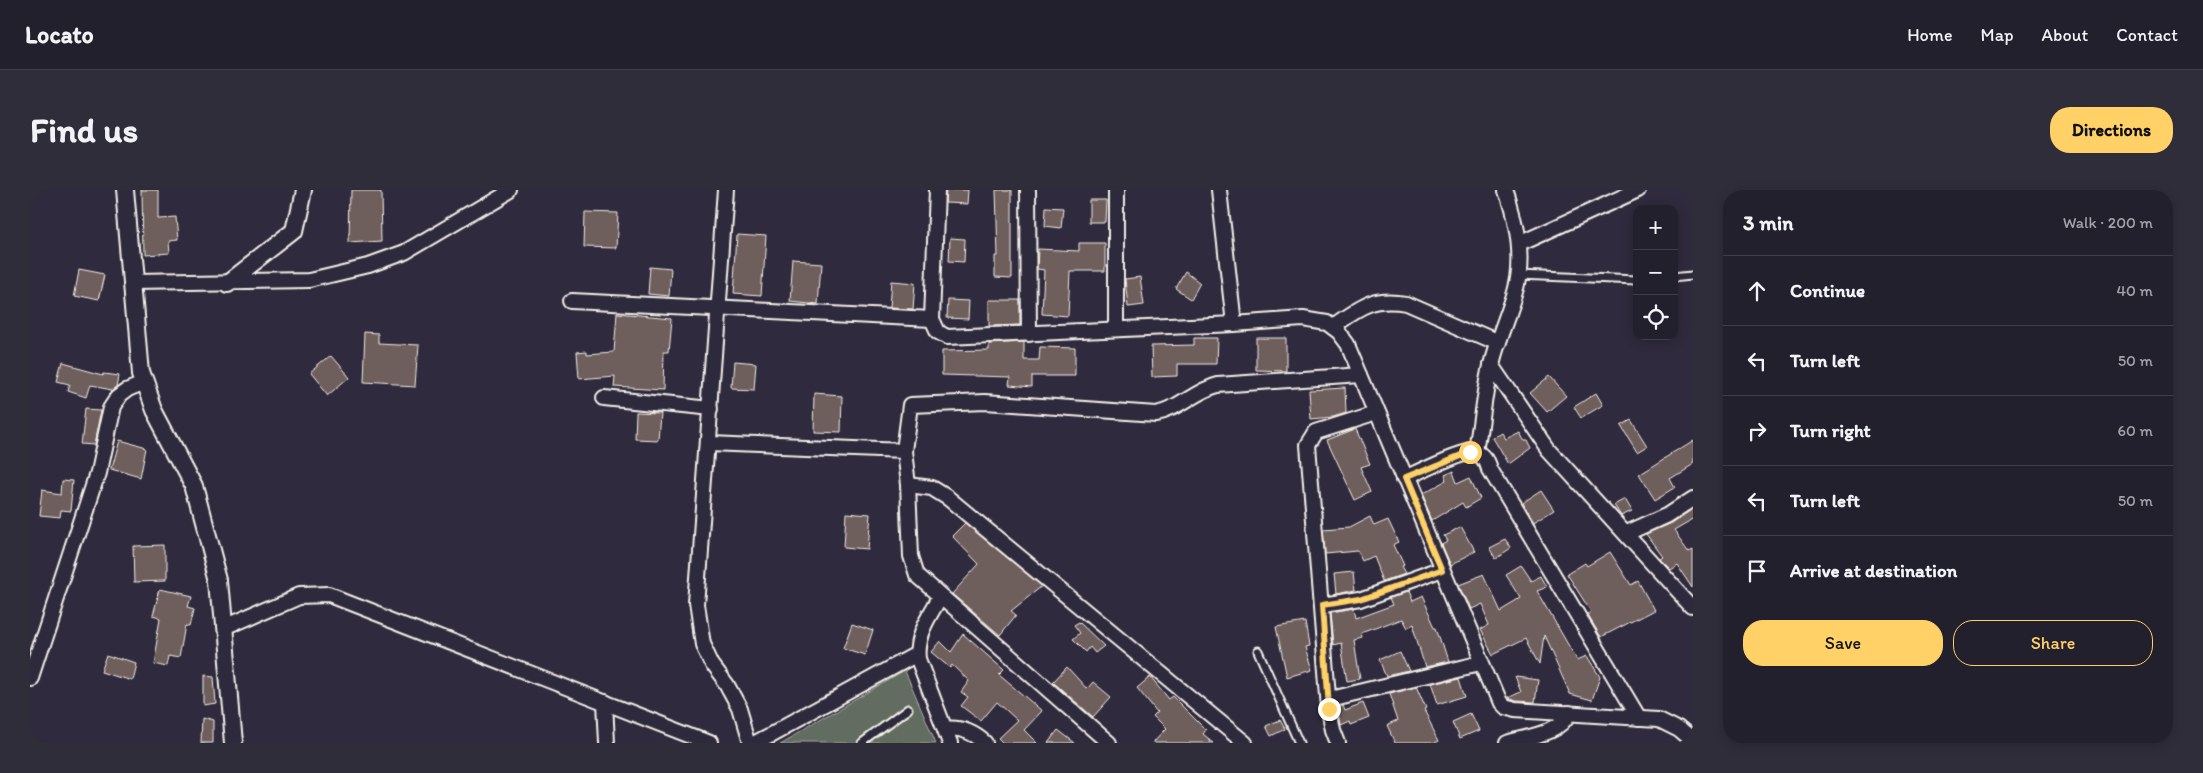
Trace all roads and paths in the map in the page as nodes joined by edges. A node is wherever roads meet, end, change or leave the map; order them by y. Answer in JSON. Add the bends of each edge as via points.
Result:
{"nodes":[{"id":1,"x":125,"y":190,"type":"edge"},
{"id":2,"x":303,"y":190,"type":"edge"},
{"id":3,"x":511,"y":190,"type":"edge"},
{"id":4,"x":726,"y":190,"type":"edge"},
{"id":5,"x":937,"y":190,"type":"edge"},
{"id":6,"x":1028,"y":190,"type":"edge"},
{"id":7,"x":1116,"y":190,"type":"edge"},
{"id":8,"x":1219,"y":190,"type":"edge"},
{"id":9,"x":1506,"y":190,"type":"edge"},
{"id":10,"x":1638,"y":190,"type":"edge"},
{"id":11,"x":1519,"y":244,"type":"junction"},
{"id":12,"x":1693,"y":274,"type":"edge"},
{"id":13,"x":1518,"y":275,"type":"junction"},
{"id":14,"x":1678,"y":276,"type":"edge"},
{"id":15,"x":1633,"y":280,"type":"edge"},
{"id":16,"x":133,"y":283,"type":"junction"},
{"id":17,"x":227,"y":283,"type":"junction"},
{"id":18,"x":572,"y":301,"type":"dead end"},
{"id":19,"x":718,"y":307,"type":"junction"},
{"id":20,"x":932,"y":319,"type":"junction"},
{"id":21,"x":1234,"y":324,"type":"junction"},
{"id":22,"x":1334,"y":327,"type":"junction"},
{"id":23,"x":1116,"y":329,"type":"junction"},
{"id":24,"x":1029,"y":334,"type":"junction"},
{"id":25,"x":1498,"y":344,"type":"junction"},
{"id":26,"x":1490,"y":365,"type":"junction"},
{"id":27,"x":1361,"y":375,"type":"junction"},
{"id":28,"x":144,"y":382,"type":"junction"},
{"id":29,"x":604,"y":398,"type":"dead end"},
{"id":30,"x":711,"y":409,"type":"junction"},
{"id":31,"x":1376,"y":413,"type":"junction"},
{"id":32,"x":709,"y":443,"type":"junction"},
{"id":33,"x":904,"y":451,"type":"junction"},
{"id":34,"x":1477,"y":452,"type":"junction"},
{"id":35,"x":1404,"y":479,"type":"junction"},
{"id":36,"x":908,"y":485,"type":"junction"},
{"id":37,"x":1693,"y":498,"type":"edge"},
{"id":38,"x":1627,"y":533,"type":"junction"},
{"id":39,"x":1442,"y":570,"type":"junction"},
{"id":40,"x":940,"y":597,"type":"junction"},
{"id":41,"x":1322,"y":605,"type":"junction"},
{"id":42,"x":1693,"y":608,"type":"edge"},
{"id":43,"x":223,"y":629,"type":"junction"},
{"id":44,"x":1258,"y":651,"type":"dead end"},
{"id":45,"x":917,"y":654,"type":"junction"},
{"id":46,"x":1481,"y":663,"type":"junction"},
{"id":47,"x":30,"y":678,"type":"edge"},
{"id":48,"x":1330,"y":699,"type":"junction"},
{"id":49,"x":605,"y":702,"type":"junction"},
{"id":50,"x":908,"y":710,"type":"dead end"},
{"id":51,"x":1569,"y":713,"type":"junction"},
{"id":52,"x":1639,"y":718,"type":"junction"},
{"id":53,"x":945,"y":729,"type":"junction"},
{"id":54,"x":1693,"y":741,"type":"edge"},
{"id":55,"x":1106,"y":742,"type":"edge"},
{"id":56,"x":233,"y":743,"type":"edge"},
{"id":57,"x":607,"y":743,"type":"edge"},
{"id":58,"x":709,"y":743,"type":"edge"},
{"id":59,"x":750,"y":743,"type":"edge"},
{"id":60,"x":754,"y":743,"type":"edge"},
{"id":61,"x":862,"y":743,"type":"edge"},
{"id":62,"x":950,"y":743,"type":"edge"},
{"id":63,"x":985,"y":743,"type":"edge"},
{"id":64,"x":1245,"y":743,"type":"edge"},
{"id":65,"x":1299,"y":743,"type":"edge"},
{"id":66,"x":1338,"y":743,"type":"edge"},
{"id":67,"x":1507,"y":743,"type":"edge"}],
"edges":[{"from":1,"to":16,"type":"street"},
{"from":2,"to":17,"type":"street","via":[[294,231]]},
{"from":3,"to":17,"type":"street","via":[[404,253],[368,266],[308,280]]},
{"from":4,"to":19,"type":"street"},
{"from":5,"to":20,"type":"street"},
{"from":6,"to":24,"type":"street"},
{"from":7,"to":23,"type":"street"},
{"from":8,"to":21,"type":"street"},
{"from":9,"to":11,"type":"street"},
{"from":10,"to":11,"type":"street"},
{"from":11,"to":13,"type":"street"},
{"from":12,"to":14,"type":"lane"},
{"from":13,"to":15,"type":"lane"},
{"from":13,"to":25,"type":"street"},
{"from":16,"to":17,"type":"street"},
{"from":16,"to":28,"type":"street"},
{"from":18,"to":19,"type":"street"},
{"from":19,"to":20,"type":"street"},
{"from":19,"to":30,"type":"street"},
{"from":20,"to":24,"type":"street","via":[[938,332],[947,337]]},
{"from":21,"to":22,"type":"street","via":[[1303,318],[1319,320]]},
{"from":21,"to":23,"type":"street"},
{"from":22,"to":25,"type":"street","via":[[1364,306],[1379,301],[1396,301]]},
{"from":22,"to":27,"type":"street","via":[[1348,344]]},
{"from":23,"to":24,"type":"street"},
{"from":25,"to":26,"type":"street"},
{"from":26,"to":34,"type":"street"},
{"from":26,"to":38,"type":"street","via":[[1549,450]]},
{"from":27,"to":31,"type":"street"},
{"from":27,"to":33,"type":"street","via":[[1218,385],[1156,414],[985,402],[910,405]]},
{"from":28,"to":43,"type":"street","via":[[154,410],[194,486],[219,580]]},
{"from":28,"to":47,"type":"street","via":[[127,389],[111,407],[97,473]]},
{"from":29,"to":30,"type":"street"},
{"from":30,"to":32,"type":"street"},
{"from":31,"to":35,"type":"street"},
{"from":31,"to":41,"type":"street","via":[[1316,432],[1308,444]]},
{"from":32,"to":33,"type":"street"},
{"from":32,"to":59,"type":"street","via":[[697,619],[707,654],[740,709]]},
{"from":33,"to":36,"type":"street"},
{"from":34,"to":35,"type":"street","via":[[1466,452]]},
{"from":34,"to":52,"type":"street","via":[[1486,459]]},
{"from":35,"to":39,"type":"street"},
{"from":36,"to":40,"type":"street","via":[[912,561],[917,575]]},
{"from":36,"to":64,"type":"street","via":[[932,488],[948,498]]},
{"from":37,"to":38,"type":"street","via":[[1667,515]]},
{"from":38,"to":42,"type":"street"},
{"from":39,"to":41,"type":"street","via":[[1361,599]]},
{"from":39,"to":46,"type":"street"},
{"from":40,"to":45,"type":"street","via":[[918,636]]},
{"from":40,"to":55,"type":"street"},
{"from":41,"to":48,"type":"street"},
{"from":43,"to":49,"type":"street","via":[[299,596],[329,595]]},
{"from":43,"to":56,"type":"street"},
{"from":44,"to":65,"type":"lane"},
{"from":45,"to":53,"type":"street"},
{"from":45,"to":60,"type":"street"},
{"from":46,"to":48,"type":"street"},
{"from":46,"to":51,"type":"street","via":[[1503,707]]},
{"from":48,"to":66,"type":"street","via":[[1331,720]]},
{"from":49,"to":57,"type":"street"},
{"from":49,"to":58,"type":"street"},
{"from":50,"to":61,"type":"lane"},
{"from":51,"to":52,"type":"street"},
{"from":51,"to":67,"type":"street","via":[[1556,727]]},
{"from":52,"to":54,"type":"street","via":[[1670,723]]},
{"from":53,"to":62,"type":"street"},
{"from":53,"to":63,"type":"street","via":[[969,731]]}]}
